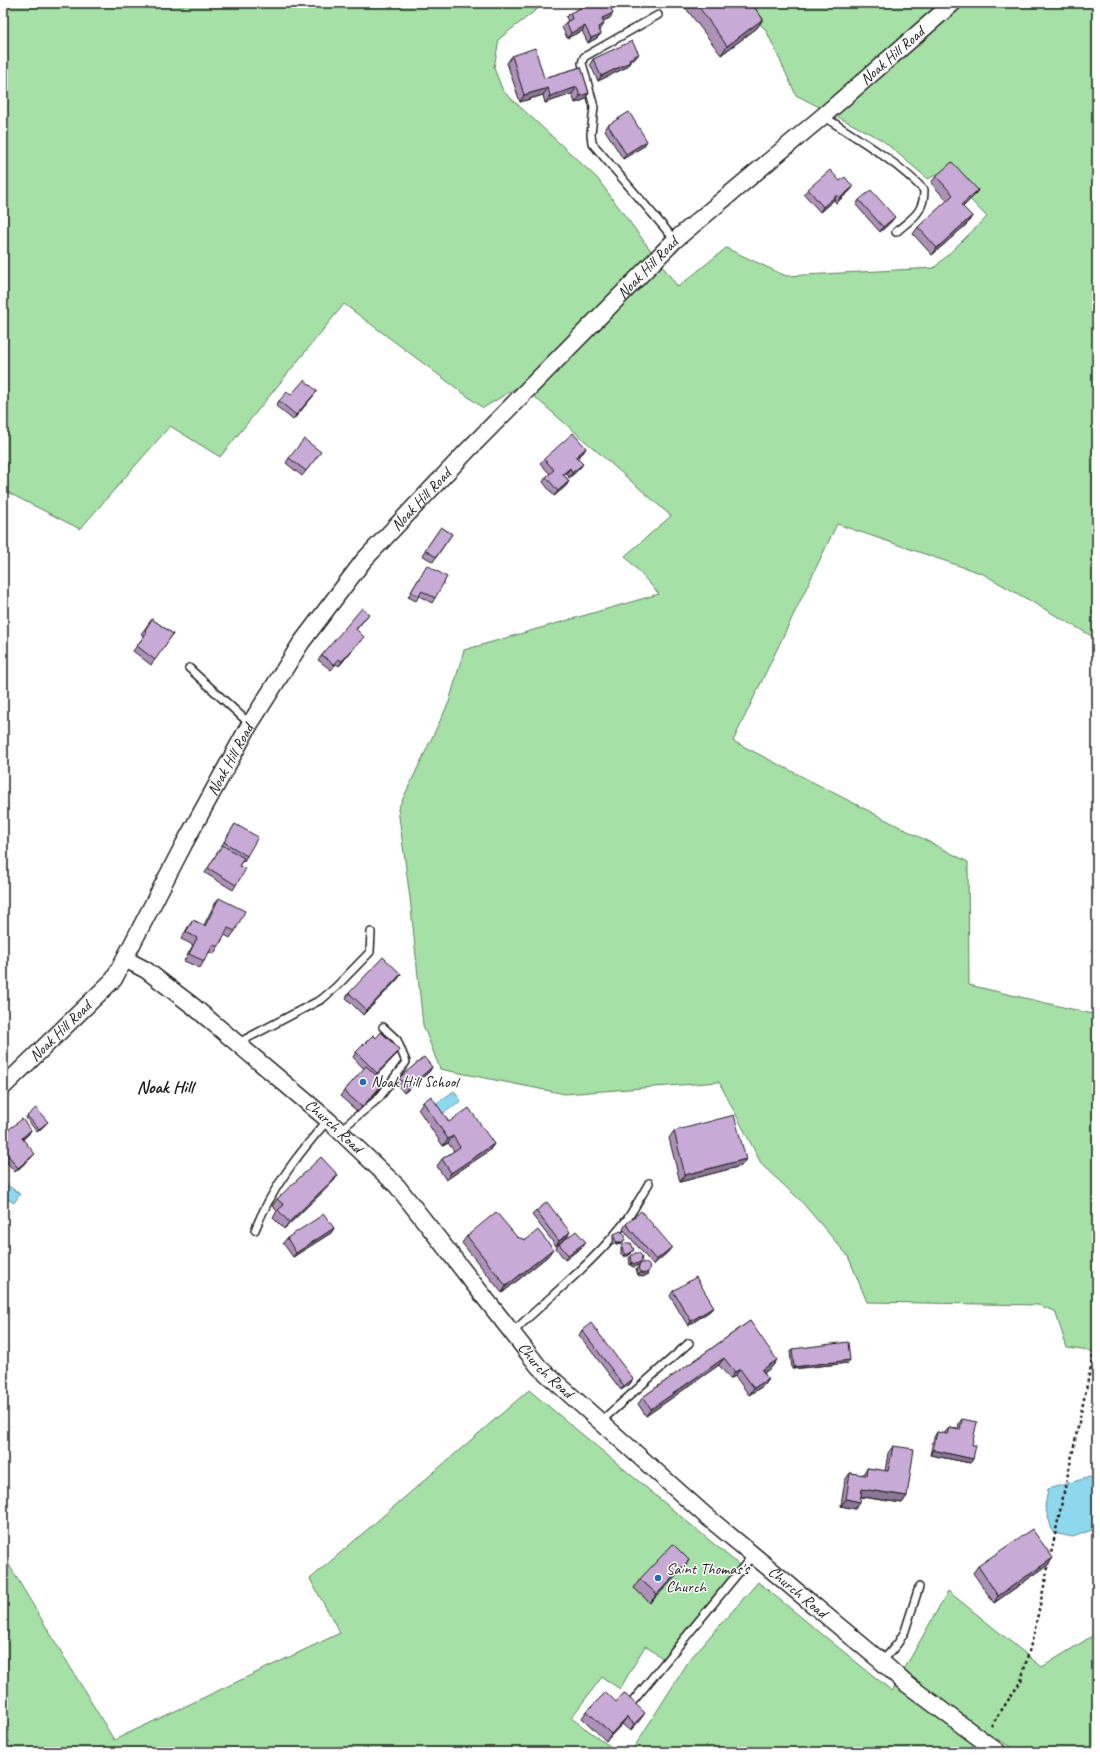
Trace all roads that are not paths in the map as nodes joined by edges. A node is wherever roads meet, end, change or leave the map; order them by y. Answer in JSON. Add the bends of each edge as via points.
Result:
{"nodes":[{"id":1,"x":953,"y":3,"type":"edge"},
{"id":2,"x":658,"y":15,"type":"dead end"},
{"id":3,"x":823,"y":116,"type":"junction"},
{"id":4,"x":896,"y":232,"type":"dead end"},
{"id":5,"x":675,"y":240,"type":"junction"},
{"id":6,"x":189,"y":668,"type":"dead end"},
{"id":7,"x":250,"y":724,"type":"junction"},
{"id":8,"x":371,"y":932,"type":"dead end"},
{"id":9,"x":125,"y":959,"type":"junction"},
{"id":10,"x":383,"y":1027,"type":"dead end"},
{"id":11,"x":237,"y":1044,"type":"junction"},
{"id":12,"x":3,"y":1087,"type":"edge"},
{"id":13,"x":328,"y":1120,"type":"junction"},
{"id":14,"x":339,"y":1131,"type":"junction"},
{"id":15,"x":648,"y":1183,"type":"dead end"},
{"id":16,"x":254,"y":1230,"type":"dead end"},
{"id":17,"x":512,"y":1333,"type":"junction"},
{"id":18,"x":689,"y":1343,"type":"dead end"},
{"id":19,"x":600,"y":1422,"type":"junction"},
{"id":20,"x":753,"y":1555,"type":"junction"},
{"id":21,"x":919,"y":1587,"type":"dead end"},
{"id":22,"x":882,"y":1662,"type":"junction"},
{"id":23,"x":634,"y":1700,"type":"edge"},
{"id":24,"x":998,"y":1752,"type":"edge"}],
"edges":[{"from":1,"to":3,"type":"street","name":"Noak Hill Road"},
{"from":2,"to":5,"type":"lane","via":[[584,57],[582,63],[594,107],[592,143]]},
{"from":3,"to":4,"type":"lane","via":[[880,153],[924,190],[924,202],[917,214]]},
{"from":3,"to":5,"type":"street","name":"Noak Hill Road"},
{"from":5,"to":7,"type":"street","name":"Noak Hill Road","via":[[468,450],[364,560],[301,643]]},
{"from":6,"to":7,"type":"lane"},
{"from":7,"to":9,"type":"street","name":"Noak Hill Road"},
{"from":8,"to":11,"type":"lane","via":[[370,952],[322,999]]},
{"from":9,"to":11,"type":"street","name":"Church Road","via":[[158,979]]},
{"from":9,"to":12,"type":"street","name":"Noak Hill Road","via":[[114,979]]},
{"from":10,"to":14,"type":"lane","via":[[398,1040],[406,1062],[380,1098]]},
{"from":11,"to":13,"type":"street","name":"Church Road"},
{"from":13,"to":14,"type":"street","name":"Church Road"},
{"from":13,"to":16,"type":"lane","via":[[272,1194]]},
{"from":14,"to":17,"type":"street","name":"Church Road","via":[[397,1186]]},
{"from":15,"to":17,"type":"lane","via":[[628,1217],[604,1246]]},
{"from":17,"to":19,"type":"street","name":"Church Road","via":[[538,1368]]},
{"from":18,"to":19,"type":"lane"},
{"from":19,"to":20,"type":"street","name":"Church Road"},
{"from":20,"to":22,"type":"street","name":"Church Road"},
{"from":20,"to":23,"type":"lane"},
{"from":21,"to":22,"type":"lane","via":[[905,1631]]},
{"from":22,"to":24,"type":"street","name":"Church Road","via":[[904,1682]]}]}
